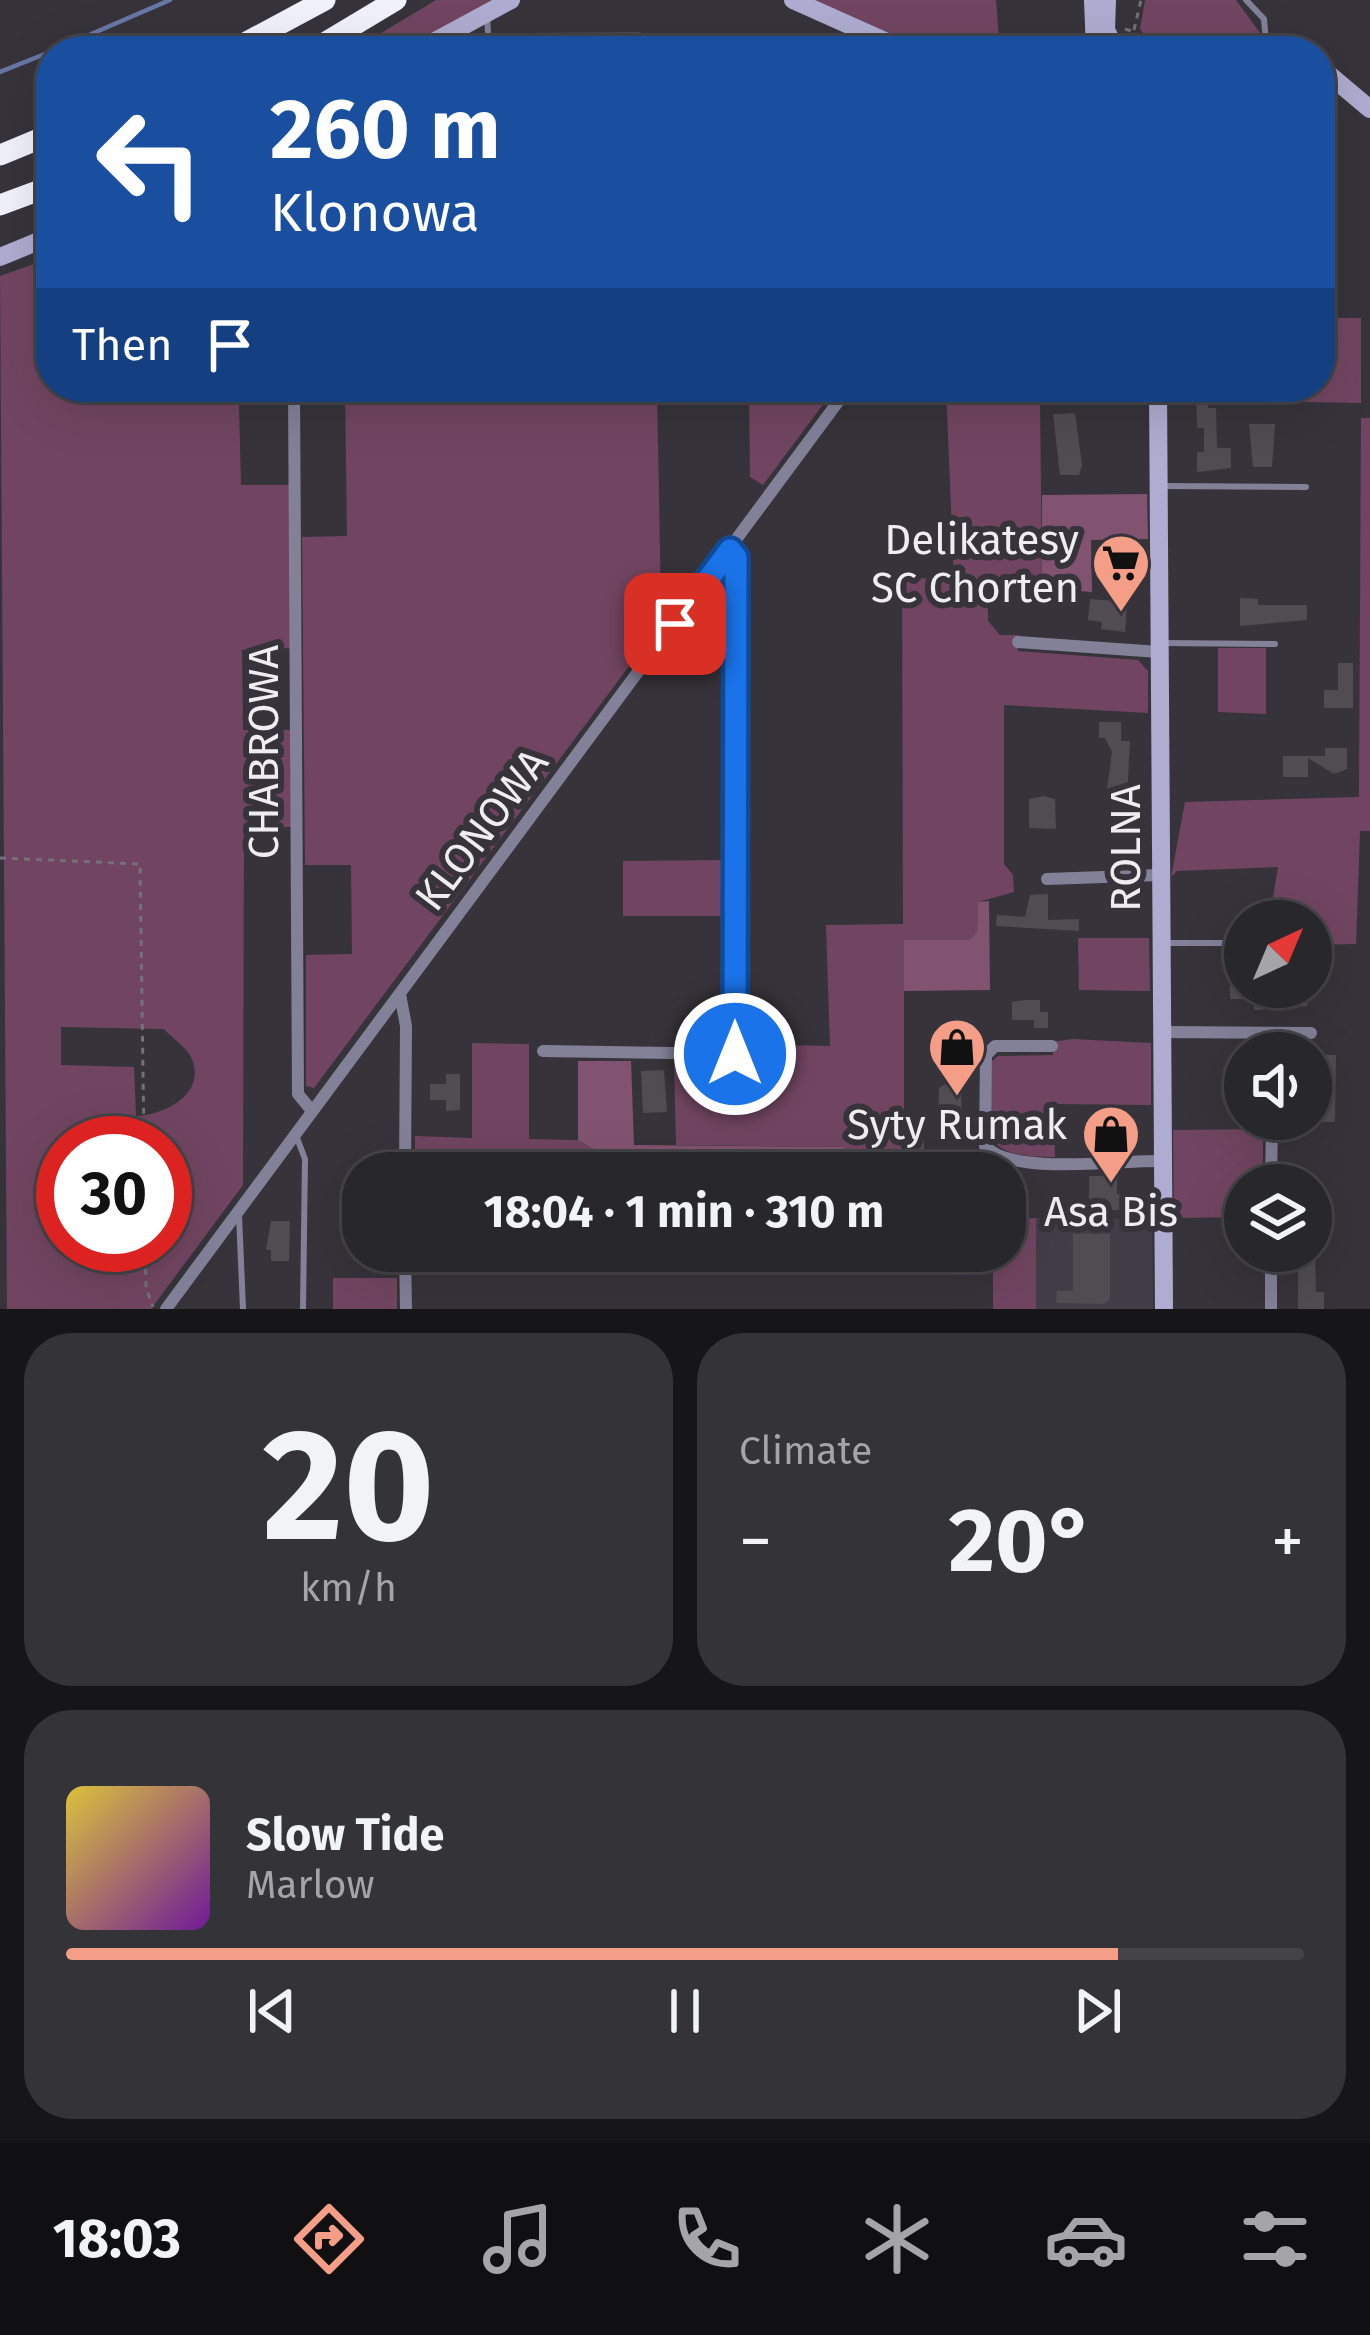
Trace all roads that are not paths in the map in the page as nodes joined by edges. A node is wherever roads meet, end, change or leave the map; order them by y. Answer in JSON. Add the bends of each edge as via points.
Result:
{"nodes":[{"id":1,"x":304,"y":0,"type":"edge"},
{"id":2,"x":326,"y":0,"type":"edge"},
{"id":3,"x":511,"y":0,"type":"edge"},
{"id":4,"x":793,"y":0,"type":"edge"},
{"id":5,"x":1093,"y":0,"type":"edge"},
{"id":6,"x":1107,"y":0,"type":"edge"},
{"id":7,"x":1246,"y":0,"type":"edge"},
{"id":8,"x":393,"y":3,"type":"edge"},
{"id":9,"x":486,"y":11,"type":"junction"},
{"id":10,"x":252,"y":36,"type":"edge"},
{"id":11,"x":258,"y":36,"type":"edge"},
{"id":12,"x":337,"y":36,"type":"edge"},
{"id":13,"x":443,"y":36,"type":"edge"},
{"id":14,"x":488,"y":36,"type":"edge"},
{"id":15,"x":863,"y":36,"type":"edge"},
{"id":16,"x":1097,"y":36,"type":"edge"},
{"id":17,"x":1110,"y":36,"type":"edge"},
{"id":18,"x":1265,"y":36,"type":"edge"},
{"id":19,"x":1335,"y":80,"type":"edge"},
{"id":20,"x":1370,"y":109,"type":"edge"},
{"id":21,"x":36,"y":140,"type":"edge"},
{"id":22,"x":0,"y":155,"type":"edge"},
{"id":23,"x":36,"y":192,"type":"edge"},
{"id":24,"x":0,"y":205,"type":"edge"},
{"id":25,"x":36,"y":242,"type":"edge"},
{"id":26,"x":0,"y":257,"type":"edge"},
{"id":27,"x":294,"y":402,"type":"edge"},
{"id":28,"x":838,"y":402,"type":"edge"},
{"id":29,"x":1158,"y":402,"type":"edge"},
{"id":30,"x":1159,"y":486,"type":"junction"},
{"id":31,"x":1306,"y":487,"type":"dead end"},
{"id":32,"x":754,"y":490,"type":"dead end"},
{"id":33,"x":766,"y":499,"type":"junction"},
{"id":34,"x":730,"y":550,"type":"junction"},
{"id":35,"x":1018,"y":642,"type":"dead end"},
{"id":36,"x":1275,"y":644,"type":"dead end"},
{"id":37,"x":1159,"y":648,"type":"junction"},
{"id":38,"x":1160,"y":875,"type":"junction"},
{"id":39,"x":1047,"y":879,"type":"dead end"},
{"id":40,"x":1160,"y":943,"type":"junction"},
{"id":41,"x":1224,"y":943,"type":"edge"},
{"id":42,"x":400,"y":994,"type":"junction"},
{"id":43,"x":1160,"y":1031,"type":"junction"},
{"id":44,"x":1236,"y":1032,"type":"edge"},
{"id":45,"x":1052,"y":1046,"type":"dead end"},
{"id":46,"x":543,"y":1051,"type":"dead end"},
{"id":47,"x":312,"y":1111,"type":"junction"},
{"id":48,"x":295,"y":1135,"type":"junction"},
{"id":49,"x":405,"y":1152,"type":"edge"},
{"id":50,"x":1161,"y":1161,"type":"junction"},
{"id":51,"x":238,"y":1211,"type":"junction"},
{"id":52,"x":405,"y":1272,"type":"edge"},
{"id":53,"x":1271,"y":1272,"type":"edge"},
{"id":54,"x":166,"y":1309,"type":"edge"},
{"id":55,"x":243,"y":1309,"type":"edge"},
{"id":56,"x":303,"y":1309,"type":"edge"},
{"id":57,"x":406,"y":1309,"type":"edge"},
{"id":58,"x":1165,"y":1309,"type":"edge"},
{"id":59,"x":1271,"y":1309,"type":"edge"}],
"edges":[{"from":1,"to":10,"type":"highway"},
{"from":2,"to":11,"type":"highway"},
{"from":3,"to":9,"type":"street"},
{"from":4,"to":15,"type":"street"},
{"from":5,"to":16,"type":"street"},
{"from":6,"to":17,"type":"street"},
{"from":7,"to":18,"type":"lane","via":[[1264,19]]},
{"from":8,"to":12,"type":"highway"},
{"from":9,"to":13,"type":"street"},
{"from":9,"to":14,"type":"lane"},
{"from":19,"to":20,"type":"street"},
{"from":21,"to":22,"type":"highway"},
{"from":23,"to":24,"type":"highway"},
{"from":25,"to":26,"type":"street"},
{"from":27,"to":47,"type":"street","name":"CHABROWA","via":[[298,1094]]},
{"from":28,"to":33,"type":"street","name":"KLONOWA"},
{"from":29,"to":30,"type":"street","name":"ROLNA"},
{"from":30,"to":31,"type":"lane"},
{"from":30,"to":37,"type":"street","name":"ROLNA"},
{"from":32,"to":33,"type":"lane"},
{"from":33,"to":34,"type":"street","name":"KLONOWA"},
{"from":34,"to":42,"type":"street","name":"KLONOWA"},
{"from":34,"to":46,"type":"street","via":[[735,1054]]},
{"from":35,"to":37,"type":"street"},
{"from":36,"to":37,"type":"lane"},
{"from":37,"to":38,"type":"street","name":"ROLNA"},
{"from":38,"to":39,"type":"street"},
{"from":38,"to":40,"type":"street","name":"ROLNA"},
{"from":40,"to":41,"type":"lane"},
{"from":40,"to":43,"type":"street","name":"ROLNA"},
{"from":42,"to":47,"type":"street","name":"KLONOWA"},
{"from":42,"to":49,"type":"street"},
{"from":43,"to":44,"type":"street"},
{"from":43,"to":50,"type":"street","name":"ROLNA"},
{"from":45,"to":50,"type":"street","via":[[995,1046],[986,1055],[989,1152],[1012,1162]]},
{"from":47,"to":48,"type":"street","name":"KLONOWA"},
{"from":48,"to":51,"type":"street","name":"KLONOWA"},
{"from":48,"to":56,"type":"lane","via":[[305,1159]]},
{"from":50,"to":58,"type":"street","name":"ROLNA"},
{"from":51,"to":54,"type":"street","name":"KLONOWA"},
{"from":51,"to":55,"type":"lane"},
{"from":52,"to":57,"type":"street"},
{"from":53,"to":59,"type":"street"}]}
